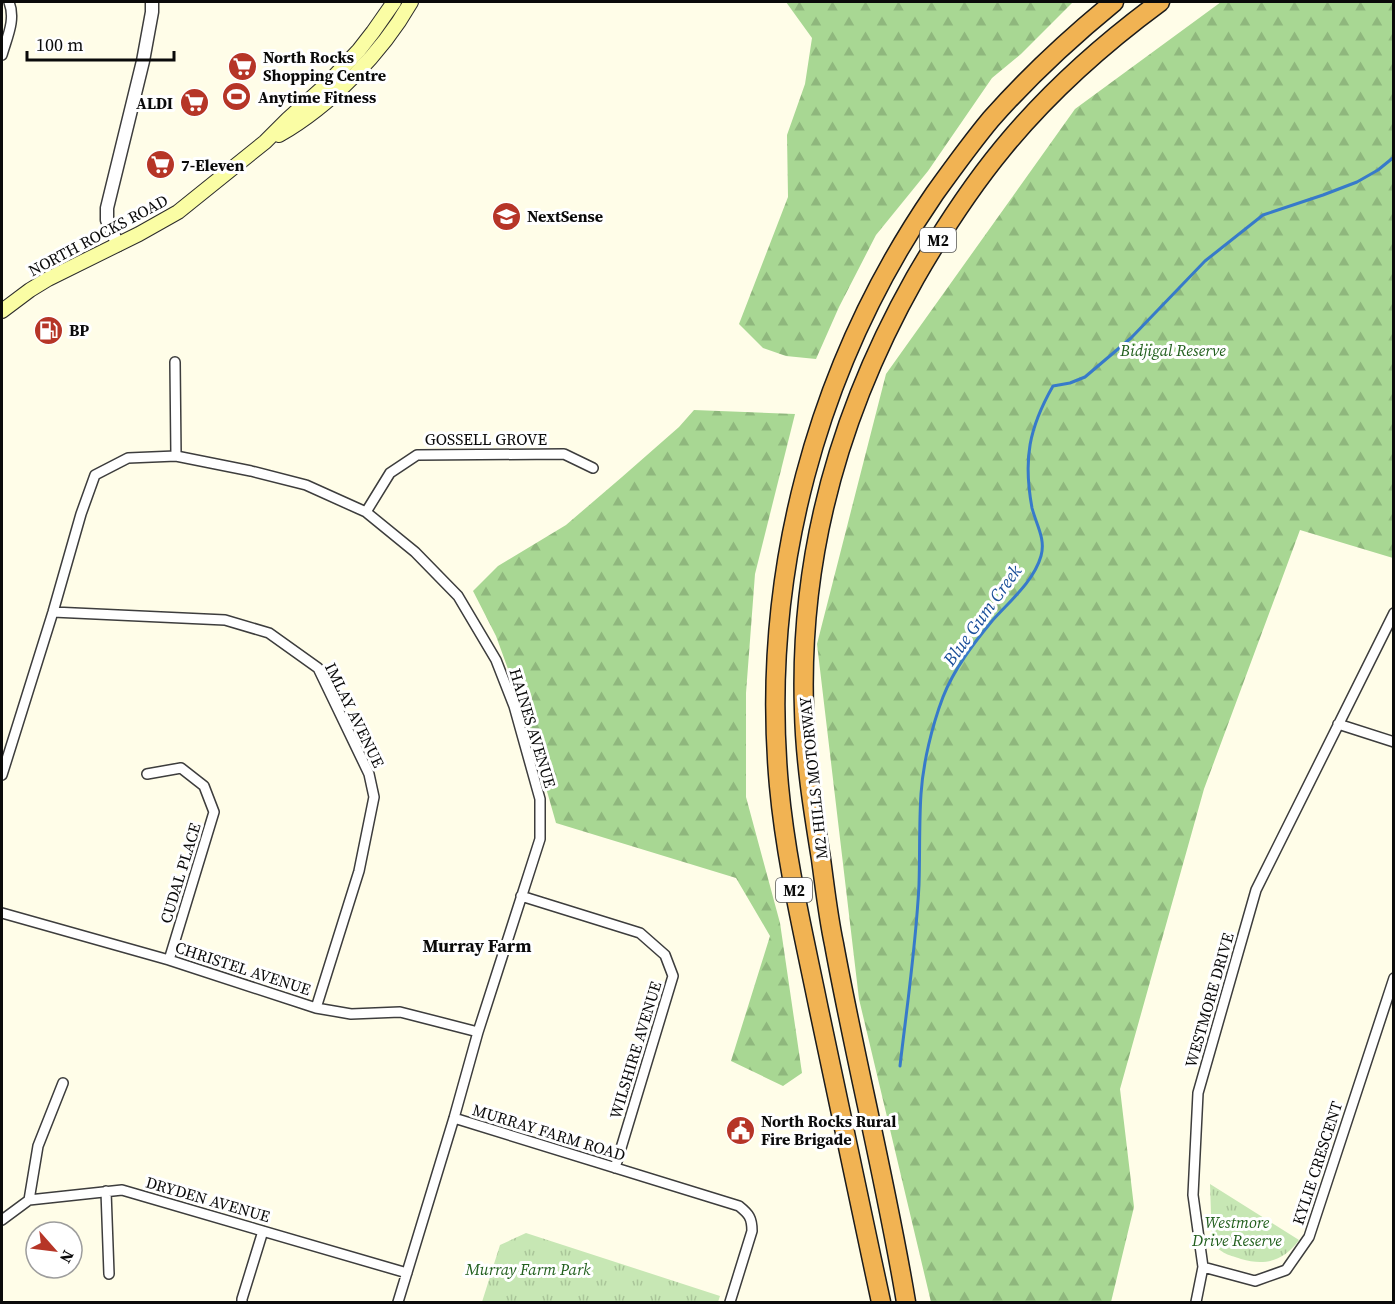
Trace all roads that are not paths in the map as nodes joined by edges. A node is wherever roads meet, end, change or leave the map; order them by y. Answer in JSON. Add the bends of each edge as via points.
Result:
{"nodes":[{"id":1,"x":9,"y":2,"type":"edge"},
{"id":2,"x":152,"y":2,"type":"edge"},
{"id":3,"x":394,"y":2,"type":"edge"},
{"id":4,"x":411,"y":2,"type":"edge"},
{"id":5,"x":1114,"y":2,"type":"edge"},
{"id":6,"x":1160,"y":2,"type":"edge"},
{"id":7,"x":2,"y":55,"type":"edge"},
{"id":8,"x":265,"y":142,"type":"junction"},
{"id":9,"x":118,"y":245,"type":"junction"},
{"id":10,"x":2,"y":311,"type":"edge"},
{"id":11,"x":175,"y":362,"type":"dead end"},
{"id":12,"x":176,"y":456,"type":"junction"},
{"id":13,"x":593,"y":468,"type":"dead end"},
{"id":14,"x":366,"y":512,"type":"junction"},
{"id":15,"x":53,"y":612,"type":"junction"},
{"id":16,"x":1394,"y":613,"type":"edge"},
{"id":17,"x":1338,"y":724,"type":"junction"},
{"id":18,"x":1394,"y":742,"type":"edge"},
{"id":19,"x":147,"y":774,"type":"dead end"},
{"id":20,"x":2,"y":775,"type":"edge"},
{"id":21,"x":521,"y":896,"type":"junction"},
{"id":22,"x":2,"y":913,"type":"edge"},
{"id":23,"x":169,"y":960,"type":"junction"},
{"id":24,"x":1394,"y":978,"type":"edge"},
{"id":25,"x":316,"y":1008,"type":"junction"},
{"id":26,"x":477,"y":1032,"type":"junction"},
{"id":27,"x":63,"y":1083,"type":"dead end"},
{"id":28,"x":454,"y":1118,"type":"junction"},
{"id":29,"x":615,"y":1168,"type":"junction"},
{"id":30,"x":106,"y":1191,"type":"junction"},
{"id":31,"x":28,"y":1200,"type":"junction"},
{"id":32,"x":2,"y":1220,"type":"edge"},
{"id":33,"x":263,"y":1231,"type":"junction"},
{"id":34,"x":1203,"y":1267,"type":"junction"},
{"id":35,"x":109,"y":1274,"type":"dead end"},
{"id":36,"x":408,"y":1274,"type":"junction"},
{"id":37,"x":242,"y":1302,"type":"edge"},
{"id":38,"x":398,"y":1302,"type":"edge"},
{"id":39,"x":730,"y":1302,"type":"edge"},
{"id":40,"x":881,"y":1302,"type":"edge"},
{"id":41,"x":906,"y":1302,"type":"edge"},
{"id":42,"x":1196,"y":1302,"type":"edge"}],
"edges":[{"from":1,"to":7,"type":"street","via":[[11,24]]},
{"from":2,"to":9,"type":"street","via":[[143,61],[107,208],[107,220]]},
{"from":3,"to":8,"type":"main road","name":"NORTH ROCKS ROAD","via":[[359,50]]},
{"from":4,"to":8,"type":"main road","name":"NORTH ROCKS ROAD","via":[[384,42],[352,78],[294,126]]},
{"from":5,"to":40,"type":"highway","name":"M2 HILLS MOTORWAY","number":"M2","via":[[1071,37],[990,121],[916,221],[857,328],[835,381],[808,462],[791,539],[776,681],[776,742],[784,833]]},
{"from":6,"to":41,"type":"highway","name":"M2 HILLS MOTORWAY","number":"M2","via":[[1095,54],[1041,106],[972,187],[932,249],[859,394],[832,477],[817,543],[808,602],[804,682],[810,781],[833,941]]},
{"from":8,"to":9,"type":"main road","name":"NORTH ROCKS ROAD","via":[[178,212]]},
{"from":9,"to":10,"type":"main road","name":"NORTH ROCKS ROAD","via":[[48,279]]},
{"from":11,"to":12,"type":"street"},
{"from":12,"to":14,"type":"street","name":"HAINES AVENUE","via":[[306,485]]},
{"from":12,"to":15,"type":"street","via":[[128,458],[95,475]]},
{"from":13,"to":14,"type":"street","name":"GOSSELL GROVE","via":[[564,454],[417,454],[390,472]]},
{"from":14,"to":21,"type":"street","name":"HAINES AVENUE","via":[[415,552],[458,596],[496,660],[514,706],[540,799],[540,839]]},
{"from":15,"to":20,"type":"street"},
{"from":15,"to":25,"type":"street","name":"IMLAY AVENUE","via":[[225,620],[269,633],[318,668],[369,774],[374,797],[359,871]]},
{"from":16,"to":17,"type":"street","name":"WESTMORE DRIVE"},
{"from":17,"to":18,"type":"street"},
{"from":17,"to":34,"type":"street","name":"WESTMORE DRIVE","via":[[1256,890],[1198,1093],[1192,1195]]},
{"from":19,"to":23,"type":"street","name":"CUDAL PLACE","via":[[181,768],[204,786],[214,812]]},
{"from":21,"to":26,"type":"street","name":"HAINES AVENUE"},
{"from":21,"to":29,"type":"street","name":"WILSHIRE AVENUE","via":[[640,933],[665,955],[673,976]]},
{"from":22,"to":23,"type":"street","name":"CHRISTEL AVENUE"},
{"from":23,"to":25,"type":"street","name":"CHRISTEL AVENUE"},
{"from":24,"to":34,"type":"street","name":"KYLIE CRESCENT","via":[[1309,1237],[1286,1270],[1255,1281]]},
{"from":25,"to":26,"type":"street","name":"CHRISTEL AVENUE","via":[[351,1014],[400,1012]]},
{"from":26,"to":28,"type":"street","name":"HAINES AVENUE"},
{"from":27,"to":31,"type":"street","via":[[39,1146]]},
{"from":28,"to":29,"type":"street","name":"MURRAY FARM ROAD"},
{"from":28,"to":36,"type":"street","name":"MURRAY FARM ROAD"},
{"from":29,"to":39,"type":"street","name":"MURRAY FARM ROAD","via":[[739,1206],[748,1213],[752,1230]]},
{"from":30,"to":31,"type":"street","name":"DRYDEN AVENUE"},
{"from":30,"to":33,"type":"street","name":"DRYDEN AVENUE","via":[[122,1190]]},
{"from":30,"to":35,"type":"street"},
{"from":31,"to":32,"type":"street"},
{"from":33,"to":36,"type":"street","name":"DRYDEN AVENUE"},
{"from":33,"to":37,"type":"street"},
{"from":34,"to":42,"type":"street","name":"WESTMORE DRIVE"},
{"from":36,"to":38,"type":"street","name":"MURRAY FARM ROAD"}]}
